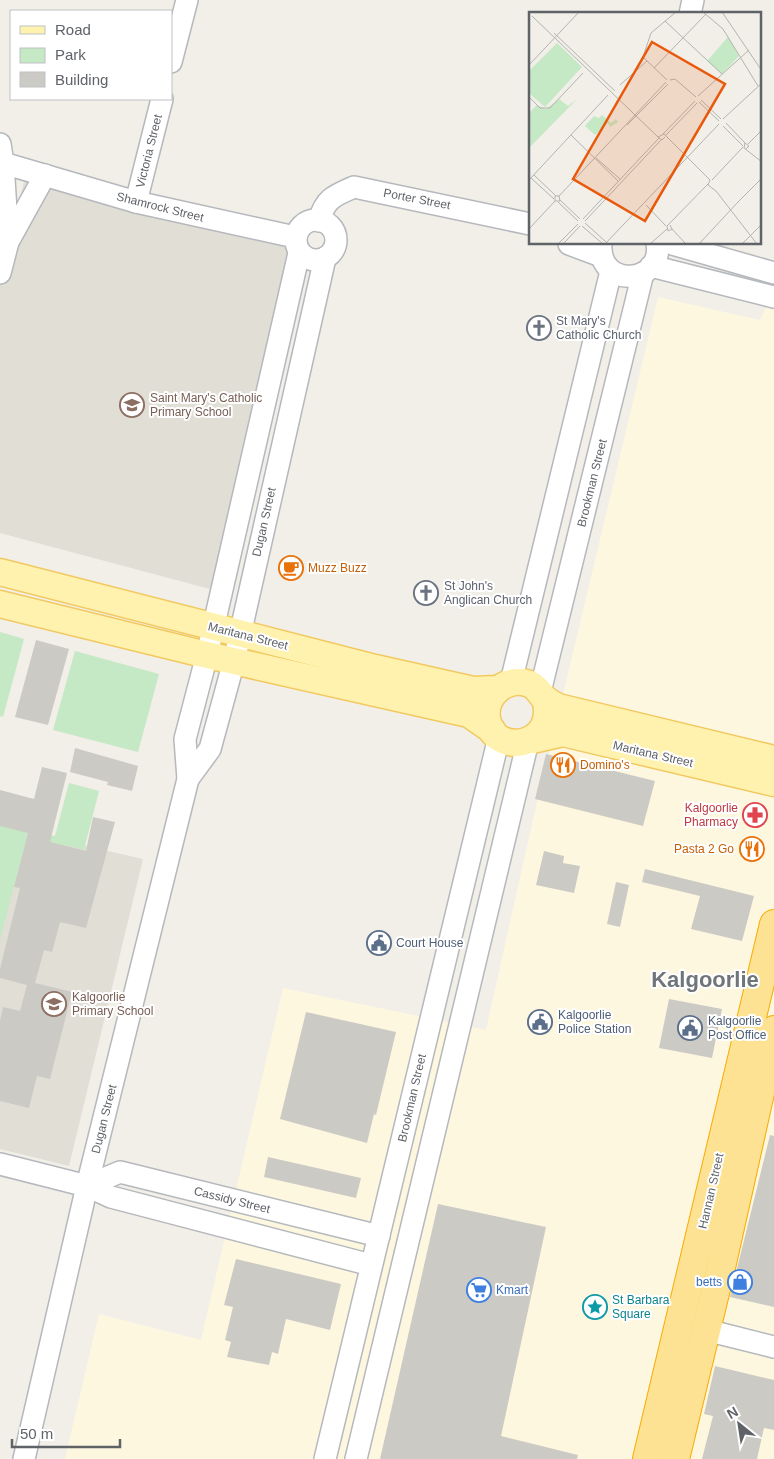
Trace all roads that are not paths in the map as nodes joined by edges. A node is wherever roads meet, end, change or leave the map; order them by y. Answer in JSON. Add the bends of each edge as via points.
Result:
{"nodes":[{"id":1,"x":187,"y":0,"type":"edge"},
{"id":2,"x":172,"y":58,"type":"edge"},
{"id":3,"x":162,"y":100,"type":"edge"},
{"id":4,"x":2,"y":154,"type":"edge"},
{"id":5,"x":36,"y":172,"type":"junction"},
{"id":6,"x":136,"y":202,"type":"junction"},
{"id":7,"x":319,"y":221,"type":"junction"},
{"id":8,"x":529,"y":224,"type":"edge"},
{"id":9,"x":8,"y":242,"type":"junction"},
{"id":10,"x":297,"y":245,"type":"junction"},
{"id":11,"x":572,"y":245,"type":"edge"},
{"id":12,"x":657,"y":245,"type":"edge"},
{"id":13,"x":676,"y":245,"type":"edge"},
{"id":14,"x":604,"y":257,"type":"edge"},
{"id":15,"x":325,"y":258,"type":"junction"},
{"id":16,"x":647,"y":270,"type":"junction"},
{"id":17,"x":0,"y":273,"type":"edge"},
{"id":18,"x":774,"y":273,"type":"edge"},
{"id":19,"x":774,"y":297,"type":"edge"},
{"id":20,"x":0,"y":572,"type":"edge"},
{"id":21,"x":0,"y":604,"type":"edge"},
{"id":22,"x":213,"y":628,"type":"junction"},
{"id":23,"x":239,"y":634,"type":"junction"},
{"id":24,"x":207,"y":655,"type":"junction"},
{"id":25,"x":234,"y":661,"type":"junction"},
{"id":26,"x":504,"y":686,"type":"junction"},
{"id":27,"x":543,"y":695,"type":"junction"},
{"id":28,"x":495,"y":733,"type":"junction"},
{"id":29,"x":530,"y":741,"type":"junction"},
{"id":30,"x":774,"y":759,"type":"edge"},
{"id":31,"x":188,"y":779,"type":"junction"},
{"id":32,"x":774,"y":783,"type":"edge"},
{"id":33,"x":483,"y":801,"type":"junction"},
{"id":34,"x":512,"y":807,"type":"junction"},
{"id":35,"x":774,"y":924,"type":"edge"},
{"id":36,"x":438,"y":988,"type":"junction"},
{"id":37,"x":467,"y":993,"type":"junction"},
{"id":38,"x":774,"y":1030,"type":"edge"},
{"id":39,"x":0,"y":1164,"type":"edge"},
{"id":40,"x":87,"y":1186,"type":"junction"},
{"id":41,"x":379,"y":1236,"type":"junction"},
{"id":42,"x":371,"y":1265,"type":"junction"},
{"id":43,"x":706,"y":1330,"type":"junction"},
{"id":44,"x":774,"y":1347,"type":"edge"},
{"id":45,"x":24,"y":1459,"type":"edge"},
{"id":46,"x":325,"y":1459,"type":"edge"},
{"id":47,"x":356,"y":1459,"type":"edge"},
{"id":48,"x":647,"y":1459,"type":"edge"},
{"id":49,"x":675,"y":1459,"type":"edge"}],
"edges":[{"from":1,"to":2,"type":"street"},
{"from":3,"to":6,"type":"street","name":"Victoria Street"},
{"from":4,"to":5,"type":"street","name":"Shamrock Street"},
{"from":4,"to":9,"type":"street"},
{"from":5,"to":6,"type":"street","name":"Shamrock Street"},
{"from":5,"to":9,"type":"street"},
{"from":6,"to":10,"type":"street","name":"Shamrock Street"},
{"from":7,"to":8,"type":"street","name":"Porter Street","via":[[324,205],[335,195],[354,187]]},
{"from":7,"to":10,"type":"street","via":[[308,222],[300,228]]},
{"from":7,"to":15,"type":"street","via":[[334,232],[336,242]]},
{"from":9,"to":17,"type":"street"},
{"from":10,"to":15,"type":"street","via":[[311,260]]},
{"from":10,"to":22,"type":"street","name":"Dugan Street"},
{"from":11,"to":14,"type":"street"},
{"from":12,"to":16,"type":"street","name":"Brookman Street","via":[[656,258]]},
{"from":13,"to":18,"type":"street"},
{"from":14,"to":16,"type":"street","via":[[622,276],[633,277]]},
{"from":14,"to":26,"type":"street"},
{"from":15,"to":23,"type":"street","name":"Dugan Street"},
{"from":16,"to":19,"type":"street"},
{"from":16,"to":27,"type":"street","name":"Brookman Street"},
{"from":20,"to":22,"type":"main road","name":"Maritana Street"},
{"from":21,"to":24,"type":"main road"},
{"from":22,"to":23,"type":"main road","name":"Maritana Street"},
{"from":22,"to":24,"type":"street","name":"Dugan Street"},
{"from":23,"to":25,"type":"street","name":"Dugan Street"},
{"from":23,"to":26,"type":"main road","name":"Maritana Street","via":[[473,690]]},
{"from":24,"to":25,"type":"main road"},
{"from":24,"to":31,"type":"street","name":"Dugan Street","via":[[185,739]]},
{"from":25,"to":28,"type":"main road","via":[[469,714]]},
{"from":25,"to":31,"type":"street","name":"Dugan Street","via":[[210,749]]},
{"from":26,"to":27,"type":"main road","via":[[532,685]]},
{"from":26,"to":28,"type":"main road","via":[[490,698],[487,709],[488,720]]},
{"from":27,"to":29,"type":"main road","via":[[548,709],[547,720],[543,729]]},
{"from":27,"to":30,"type":"main road","name":"Maritana Street","via":[[558,708]]},
{"from":28,"to":29,"type":"main road","via":[[507,742]]},
{"from":28,"to":33,"type":"street","name":"Brookman Street"},
{"from":29,"to":32,"type":"main road","name":"Maritana Street","via":[[563,734]]},
{"from":29,"to":34,"type":"street"},
{"from":31,"to":40,"type":"street","name":"Dugan Street"},
{"from":33,"to":34,"type":"street"},
{"from":33,"to":36,"type":"street","name":"Brookman Street"},
{"from":34,"to":37,"type":"street"},
{"from":35,"to":48,"type":"highway","name":"Hannan Street"},
{"from":36,"to":37,"type":"street"},
{"from":36,"to":41,"type":"street","name":"Brookman Street"},
{"from":37,"to":47,"type":"street"},
{"from":38,"to":43,"type":"highway"},
{"from":39,"to":40,"type":"street"},
{"from":40,"to":41,"type":"street","name":"Cassidy Street","via":[[120,1172]]},
{"from":40,"to":42,"type":"street","via":[[111,1197]]},
{"from":40,"to":45,"type":"street","name":"Dugan Street"},
{"from":41,"to":42,"type":"street","name":"Brookman Street"},
{"from":42,"to":46,"type":"street","name":"Brookman Street"},
{"from":43,"to":44,"type":"street"},
{"from":43,"to":49,"type":"highway"}]}
